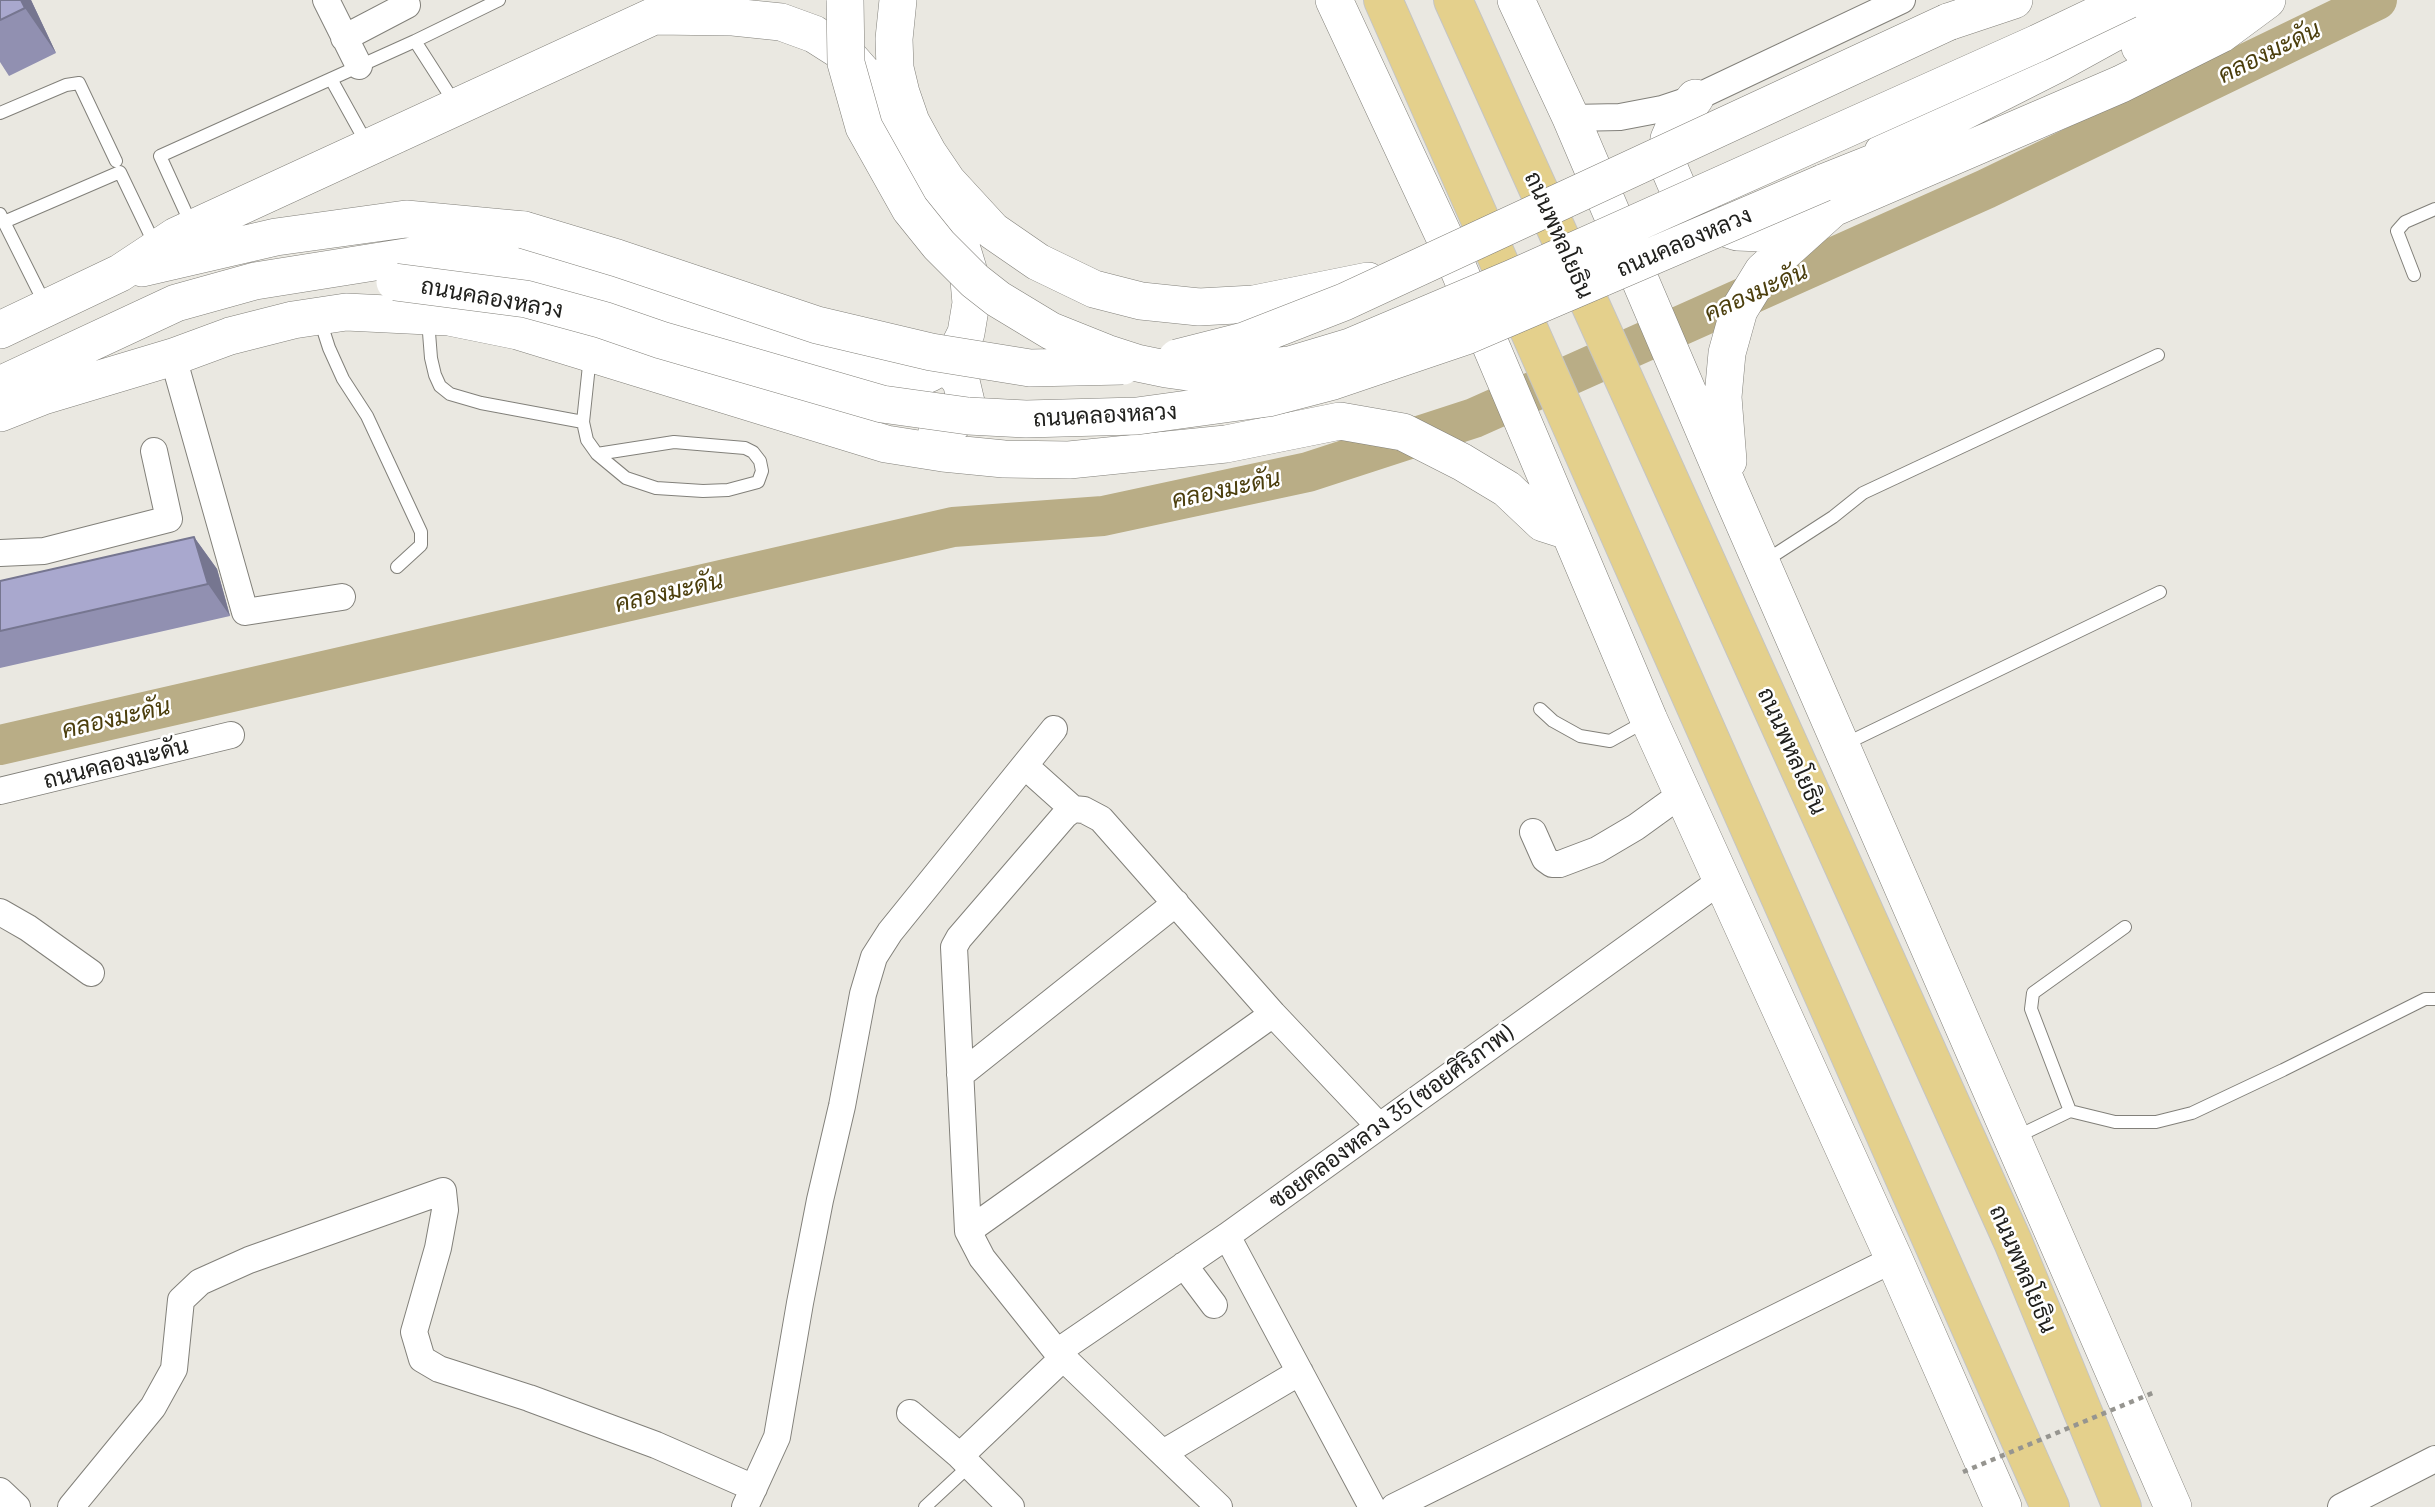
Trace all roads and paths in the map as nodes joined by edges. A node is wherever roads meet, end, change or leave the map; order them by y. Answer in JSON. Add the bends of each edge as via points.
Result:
{"nodes":[{"id":1,"x":326,"y":0,"type":"edge"},
{"id":2,"x":499,"y":0,"type":"edge"},
{"id":3,"x":845,"y":0,"type":"edge"},
{"id":4,"x":898,"y":0,"type":"edge"},
{"id":5,"x":1334,"y":0,"type":"edge"},
{"id":6,"x":1383,"y":0,"type":"edge"},
{"id":7,"x":1453,"y":0,"type":"edge"},
{"id":8,"x":1516,"y":0,"type":"edge"},
{"id":9,"x":1902,"y":0,"type":"edge"},
{"id":10,"x":1989,"y":0,"type":"edge"},
{"id":11,"x":2014,"y":0,"type":"edge"},
{"id":12,"x":2128,"y":0,"type":"edge"},
{"id":13,"x":2166,"y":0,"type":"edge"},
{"id":14,"x":2221,"y":0,"type":"edge"},
{"id":15,"x":2267,"y":0,"type":"edge"},
{"id":16,"x":407,"y":5,"type":"dead end"},
{"id":17,"x":666,"y":8,"type":"edge"},
{"id":18,"x":1948,"y":22,"type":"junction"},
{"id":19,"x":344,"y":38,"type":"junction"},
{"id":20,"x":415,"y":41,"type":"junction"},
{"id":21,"x":359,"y":66,"type":"junction"},
{"id":22,"x":331,"y":79,"type":"junction"},
{"id":23,"x":1695,"y":98,"type":"junction"},
{"id":24,"x":458,"y":108,"type":"junction"},
{"id":25,"x":0,"y":113,"type":"edge"},
{"id":26,"x":1571,"y":118,"type":"junction"},
{"id":27,"x":369,"y":148,"type":"junction"},
{"id":28,"x":116,"y":161,"type":"dead end"},
{"id":29,"x":1828,"y":195,"type":"junction"},
{"id":30,"x":2435,"y":209,"type":"edge"},
{"id":31,"x":2,"y":218,"type":"edge"},
{"id":32,"x":193,"y":228,"type":"junction"},
{"id":33,"x":156,"y":248,"type":"junction"},
{"id":34,"x":120,"y":273,"type":"junction"},
{"id":35,"x":1399,"y":275,"type":"junction"},
{"id":36,"x":2414,"y":275,"type":"dead end"},
{"id":37,"x":46,"y":308,"type":"junction"},
{"id":38,"x":428,"y":315,"type":"junction"},
{"id":39,"x":319,"y":316,"type":"junction"},
{"id":40,"x":0,"y":330,"type":"edge"},
{"id":41,"x":590,"y":354,"type":"junction"},
{"id":42,"x":2158,"y":355,"type":"dead end"},
{"id":43,"x":173,"y":357,"type":"junction"},
{"id":44,"x":947,"y":365,"type":"junction"},
{"id":45,"x":0,"y":385,"type":"edge"},
{"id":46,"x":43,"y":396,"type":"junction"},
{"id":47,"x":0,"y":413,"type":"edge"},
{"id":48,"x":785,"y":414,"type":"junction"},
{"id":49,"x":583,"y":422,"type":"junction"},
{"id":50,"x":154,"y":451,"type":"dead end"},
{"id":51,"x":597,"y":454,"type":"junction"},
{"id":52,"x":1730,"y":491,"type":"junction"},
{"id":53,"x":1568,"y":531,"type":"junction"},
{"id":54,"x":0,"y":553,"type":"edge"},
{"id":55,"x":1762,"y":563,"type":"junction"},
{"id":56,"x":397,"y":567,"type":"dead end"},
{"id":57,"x":2160,"y":592,"type":"dead end"},
{"id":58,"x":342,"y":597,"type":"dead end"},
{"id":59,"x":1540,"y":709,"type":"dead end"},
{"id":60,"x":1649,"y":720,"type":"junction"},
{"id":61,"x":1054,"y":729,"type":"dead end"},
{"id":62,"x":231,"y":735,"type":"dead end"},
{"id":63,"x":1841,"y":746,"type":"junction"},
{"id":64,"x":1025,"y":766,"type":"junction"},
{"id":65,"x":0,"y":791,"type":"edge"},
{"id":66,"x":1683,"y":793,"type":"junction"},
{"id":67,"x":1073,"y":809,"type":"junction"},
{"id":68,"x":1533,"y":832,"type":"dead end"},
{"id":69,"x":1723,"y":879,"type":"junction"},
{"id":70,"x":1176,"y":904,"type":"junction"},
{"id":71,"x":0,"y":912,"type":"edge"},
{"id":72,"x":2125,"y":927,"type":"dead end"},
{"id":73,"x":91,"y":974,"type":"dead end"},
{"id":74,"x":2435,"y":999,"type":"edge"},
{"id":75,"x":1273,"y":1014,"type":"junction"},
{"id":76,"x":960,"y":1076,"type":"junction"},
{"id":77,"x":2070,"y":1111,"type":"junction"},
{"id":78,"x":1378,"y":1125,"type":"junction"},
{"id":79,"x":2013,"y":1139,"type":"junction"},
{"id":80,"x":968,"y":1231,"type":"junction"},
{"id":81,"x":1227,"y":1236,"type":"junction"},
{"id":82,"x":1894,"y":1259,"type":"junction"},
{"id":83,"x":1184,"y":1265,"type":"junction"},
{"id":84,"x":1214,"y":1306,"type":"dead end"},
{"id":85,"x":1060,"y":1354,"type":"junction"},
{"id":86,"x":1300,"y":1372,"type":"junction"},
{"id":87,"x":2155,"y":1392,"type":"dead end"},
{"id":88,"x":910,"y":1413,"type":"dead end"},
{"id":89,"x":1163,"y":1454,"type":"junction"},
{"id":90,"x":2435,"y":1460,"type":"edge"},
{"id":91,"x":964,"y":1461,"type":"junction"},
{"id":92,"x":1963,"y":1472,"type":"dead end"},
{"id":93,"x":0,"y":1491,"type":"edge"},
{"id":94,"x":750,"y":1497,"type":"edge"},
{"id":95,"x":17,"y":1507,"type":"edge"},
{"id":96,"x":71,"y":1507,"type":"edge"},
{"id":97,"x":925,"y":1507,"type":"edge"},
{"id":98,"x":1011,"y":1507,"type":"edge"},
{"id":99,"x":1219,"y":1507,"type":"edge"},
{"id":100,"x":1372,"y":1507,"type":"edge"},
{"id":101,"x":1394,"y":1507,"type":"edge"},
{"id":102,"x":2003,"y":1507,"type":"edge"},
{"id":103,"x":2050,"y":1507,"type":"edge"},
{"id":104,"x":2122,"y":1507,"type":"edge"},
{"id":105,"x":2173,"y":1507,"type":"edge"},
{"id":106,"x":2341,"y":1507,"type":"edge"}],
"edges":[{"from":1,"to":19,"type":"street"},
{"from":2,"to":20,"type":"lane"},
{"from":3,"to":12,"type":"main road","bridge":true,"via":[[846,63],[864,127],[933,239],[983,287],[1051,331],[1137,363],[1202,373],[1290,365],[1350,347]]},
{"from":4,"to":35,"type":"main road","via":[[895,68],[911,122],[947,181],[993,231],[1038,262],[1094,289],[1141,301],[1199,307],[1254,304]]},
{"from":5,"to":53,"type":"main road","via":[[1450,249]]},
{"from":6,"to":103,"type":"highway"},
{"from":7,"to":104,"type":"highway","name":"ถนนพหลโยธิน","via":[[2013,1242]]},
{"from":8,"to":26,"type":"main road","name":"ถนนพหลโยธิน"},
{"from":9,"to":23,"type":"street"},
{"from":10,"to":18,"type":"main road"},
{"from":11,"to":18,"type":"main road","name":"ถนนคลองหลวง"},
{"from":13,"to":29,"type":"main road","name":"ถนนคลองหลวง"},
{"from":14,"to":29,"type":"main road","via":[[2167,33]]},
{"from":15,"to":29,"type":"main road","via":[[2221,34],[2121,84]]},
{"from":16,"to":19,"type":"street"},
{"from":17,"to":24,"type":"main road"},
{"from":17,"to":44,"type":"main road","via":[[781,22],[814,34],[847,55],[868,79],[899,144],[958,236],[968,268],[971,303],[967,333]]},
{"from":18,"to":35,"type":"main road","name":"ถนนคลองหลวง","bridge":true},
{"from":19,"to":21,"type":"street"},
{"from":20,"to":21,"type":"lane"},
{"from":20,"to":24,"type":"lane"},
{"from":21,"to":22,"type":"lane"},
{"from":22,"to":27,"type":"lane"},
{"from":22,"to":32,"type":"lane","via":[[160,156]]},
{"from":23,"to":26,"type":"street","via":[[1620,117]]},
{"from":23,"to":29,"type":"main road","via":[[1675,125],[1667,153],[1682,198],[1700,220],[1737,232],[1762,233]]},
{"from":24,"to":27,"type":"main road"},
{"from":25,"to":28,"type":"lane","via":[[79,83]]},
{"from":26,"to":52,"type":"main road","name":"ถนนพหลโยธิน"},
{"from":27,"to":32,"type":"main road"},
{"from":29,"to":46,"type":"main road","name":"ถนนคลองหลวง","bridge":true,"via":[[1454,341],[1333,381],[1268,398],[1137,416],[1026,419],[882,404],[526,299],[395,282],[286,296],[164,331],[92,362]]},
{"from":29,"to":52,"type":"main road","via":[[1763,271],[1739,310],[1727,353],[1723,397]]},
{"from":30,"to":36,"type":"lane","via":[[2405,222],[2397,231]]},
{"from":31,"to":33,"type":"lane","via":[[120,172]]},
{"from":31,"to":37,"type":"lane"},
{"from":32,"to":33,"type":"main road"},
{"from":33,"to":34,"type":"main road"},
{"from":34,"to":35,"type":"main road","name":"ถนนคลองหลวง","bridge":true,"via":[[276,237],[406,219],[524,230],[817,325],[931,352],[1030,368],[1111,367],[1185,357],[1292,324]]},
{"from":34,"to":37,"type":"main road"},
{"from":37,"to":40,"type":"main road"},
{"from":38,"to":39,"type":"main road","via":[[346,312]]},
{"from":38,"to":41,"type":"main road","via":[[518,331]]},
{"from":38,"to":49,"type":"lane","via":[[435,375],[450,394]]},
{"from":39,"to":43,"type":"main road","via":[[230,336]]},
{"from":39,"to":56,"type":"lane","via":[[343,379],[367,416],[421,532],[421,545]]},
{"from":41,"to":48,"type":"main road"},
{"from":41,"to":49,"type":"lane"},
{"from":42,"to":55,"type":"lane","via":[[1863,493]]},
{"from":43,"to":46,"type":"main road"},
{"from":43,"to":58,"type":"street","via":[[245,612]]},
{"from":44,"to":45,"type":"main road","via":[[928,374],[894,373],[602,285],[513,263],[412,256],[255,281],[176,303]]},
{"from":44,"to":48,"type":"main road","via":[[961,382],[966,402],[964,412],[946,428]]},
{"from":46,"to":47,"type":"main road","name":"ถนนคลองหลวง"},
{"from":48,"to":53,"type":"main road","via":[[886,444],[1004,459],[1069,460],[1226,444],[1340,421],[1404,432],[1507,489],[1544,523]]},
{"from":49,"to":51,"type":"lane","via":[[586,440]]},
{"from":50,"to":54,"type":"street","via":[[169,519],[44,551]]},
{"from":51,"to":51,"type":"lane","via":[[626,478],[656,488],[728,490],[758,482],[762,471],[760,461],[745,448],[674,442]]},
{"from":52,"to":55,"type":"main road","name":"ถนนพหลโยธิน"},
{"from":53,"to":60,"type":"main road"},
{"from":55,"to":63,"type":"main road","name":"ถนนพหลโยธิน"},
{"from":57,"to":63,"type":"lane"},
{"from":59,"to":60,"type":"lane","via":[[1580,736],[1610,741]]},
{"from":60,"to":66,"type":"main road"},
{"from":61,"to":64,"type":"street"},
{"from":62,"to":65,"type":"street","name":"ถนนคลองมะดัน"},
{"from":63,"to":79,"type":"main road","name":"ถนนพหลโยธิน"},
{"from":64,"to":67,"type":"street"},
{"from":64,"to":94,"type":"street","via":[[874,957],[820,1200],[777,1437]]},
{"from":66,"to":68,"type":"street","via":[[1597,850],[1560,864],[1545,859]]},
{"from":66,"to":69,"type":"main road"},
{"from":67,"to":70,"type":"street","via":[[1101,819]]},
{"from":67,"to":76,"type":"street","via":[[954,947]]},
{"from":69,"to":78,"type":"street","name":"ซอยคลองหลวง 35 (ซอยศิริภาพ)"},
{"from":69,"to":82,"type":"main road"},
{"from":70,"to":75,"type":"street"},
{"from":70,"to":76,"type":"street"},
{"from":71,"to":73,"type":"street"},
{"from":72,"to":77,"type":"lane","via":[[2033,993],[2031,1009]]},
{"from":74,"to":77,"type":"lane","via":[[2425,999],[2192,1113],[2156,1122],[2115,1122]]},
{"from":75,"to":78,"type":"street"},
{"from":75,"to":80,"type":"street"},
{"from":76,"to":80,"type":"street"},
{"from":77,"to":79,"type":"lane"},
{"from":78,"to":81,"type":"street","name":"ซอยคลองหลวง 35 (ซอยศิริภาพ)"},
{"from":79,"to":105,"type":"main road","name":"ถนนพหลโยธิน"},
{"from":80,"to":85,"type":"street","via":[[982,1258]]},
{"from":81,"to":83,"type":"street","name":"ซอยคลองหลวง 35 (ซอยศิริภาพ)"},
{"from":81,"to":86,"type":"street"},
{"from":82,"to":101,"type":"street"},
{"from":82,"to":102,"type":"main road"},
{"from":83,"to":84,"type":"street"},
{"from":83,"to":85,"type":"street","name":"ซอยคลองหลวง 35 (ซอยศิริภาพ)"},
{"from":85,"to":89,"type":"street"},
{"from":85,"to":91,"type":"street","name":"ซอยคลองหลวง 35 (ซอยศิริภาพ)"},
{"from":86,"to":89,"type":"street"},
{"from":86,"to":100,"type":"street"},
{"from":87,"to":92,"type":"path","bridge":true},
{"from":88,"to":91,"type":"street"},
{"from":89,"to":99,"type":"street"},
{"from":90,"to":106,"type":"street"},
{"from":91,"to":97,"type":"lane"},
{"from":91,"to":98,"type":"street"},
{"from":93,"to":95,"type":"street"},
{"from":94,"to":96,"type":"street","via":[[656,1445],[439,1369],[422,1359],[414,1332],[438,1248],[443,1191],[200,1282],[181,1300],[174,1368],[153,1407]]}]}
